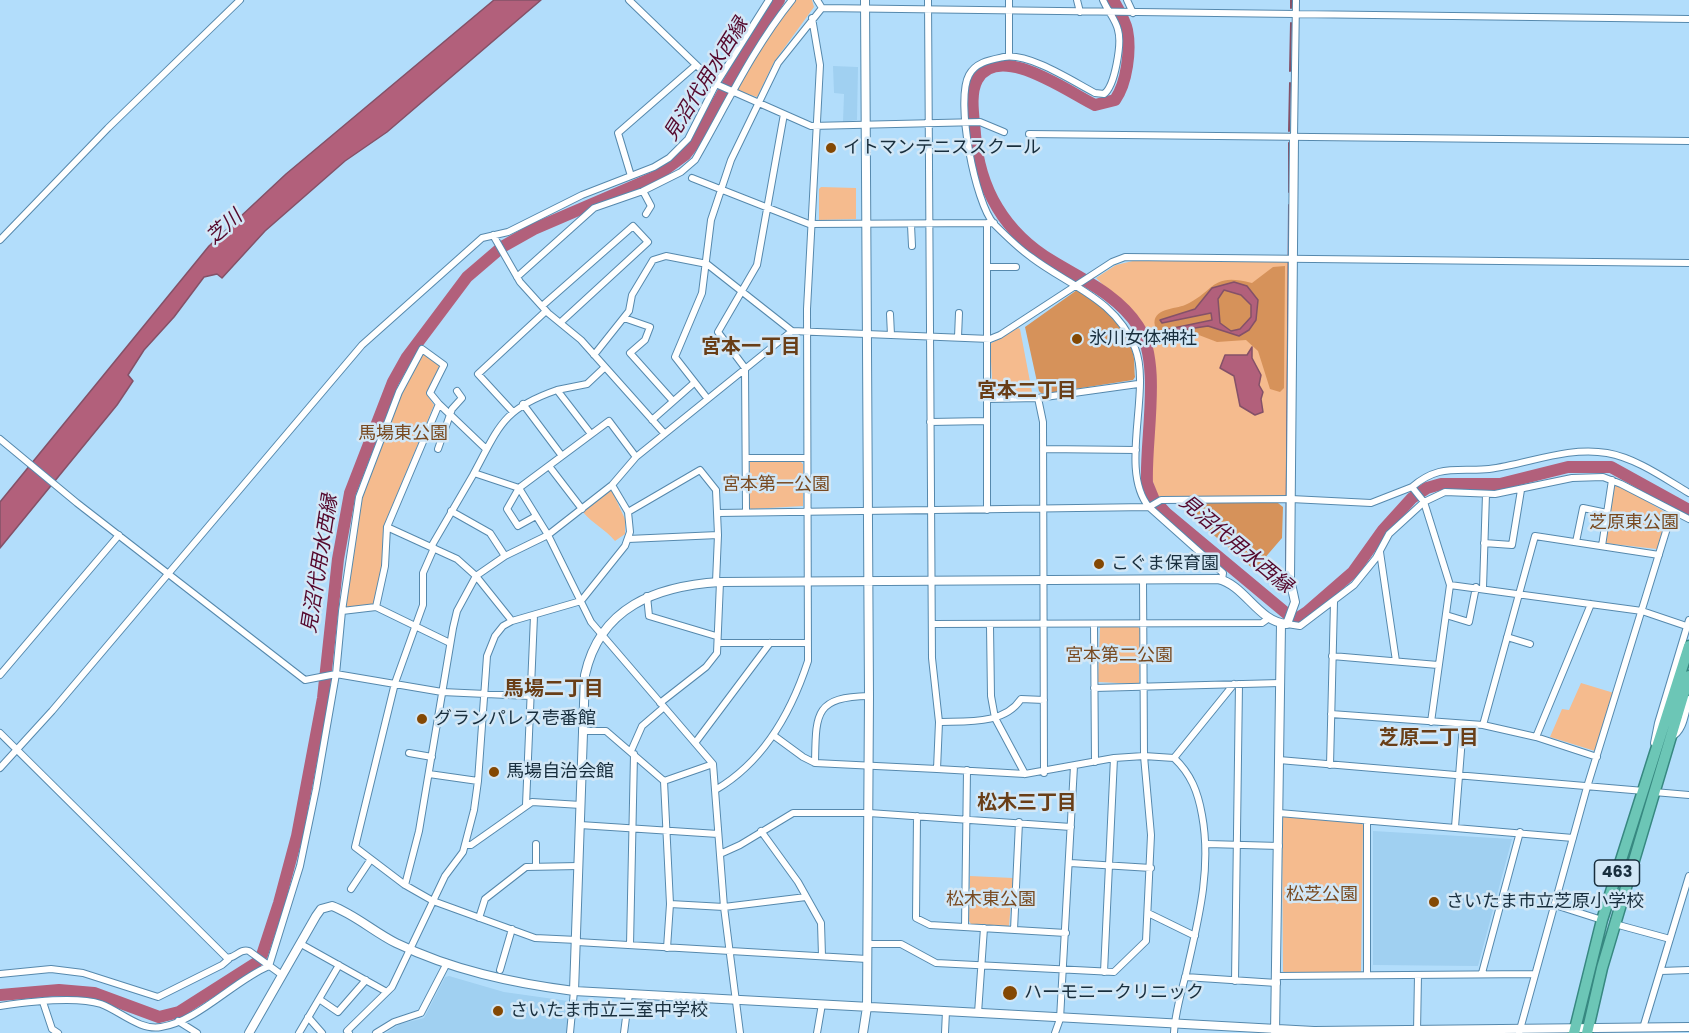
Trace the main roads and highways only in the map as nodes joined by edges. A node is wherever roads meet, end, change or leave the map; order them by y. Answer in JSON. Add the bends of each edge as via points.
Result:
{"nodes":[{"id":1,"x":1689,"y":646,"type":"edge"},
{"id":2,"x":1689,"y":676,"type":"edge"},
{"id":3,"x":1670,"y":721,"type":"junction"},
{"id":4,"x":1575,"y":1031,"type":"edge"},
{"id":5,"x":1587,"y":1031,"type":"edge"}],
"edges":[{"from":1,"to":3,"type":"highway","number":"463"},
{"from":2,"to":3,"type":"highway","number":"463"},
{"from":3,"to":4,"type":"highway","number":"463","via":[[1655,753],[1602,920]]},
{"from":3,"to":5,"type":"highway","number":"463","via":[[1670,737]]}]}
